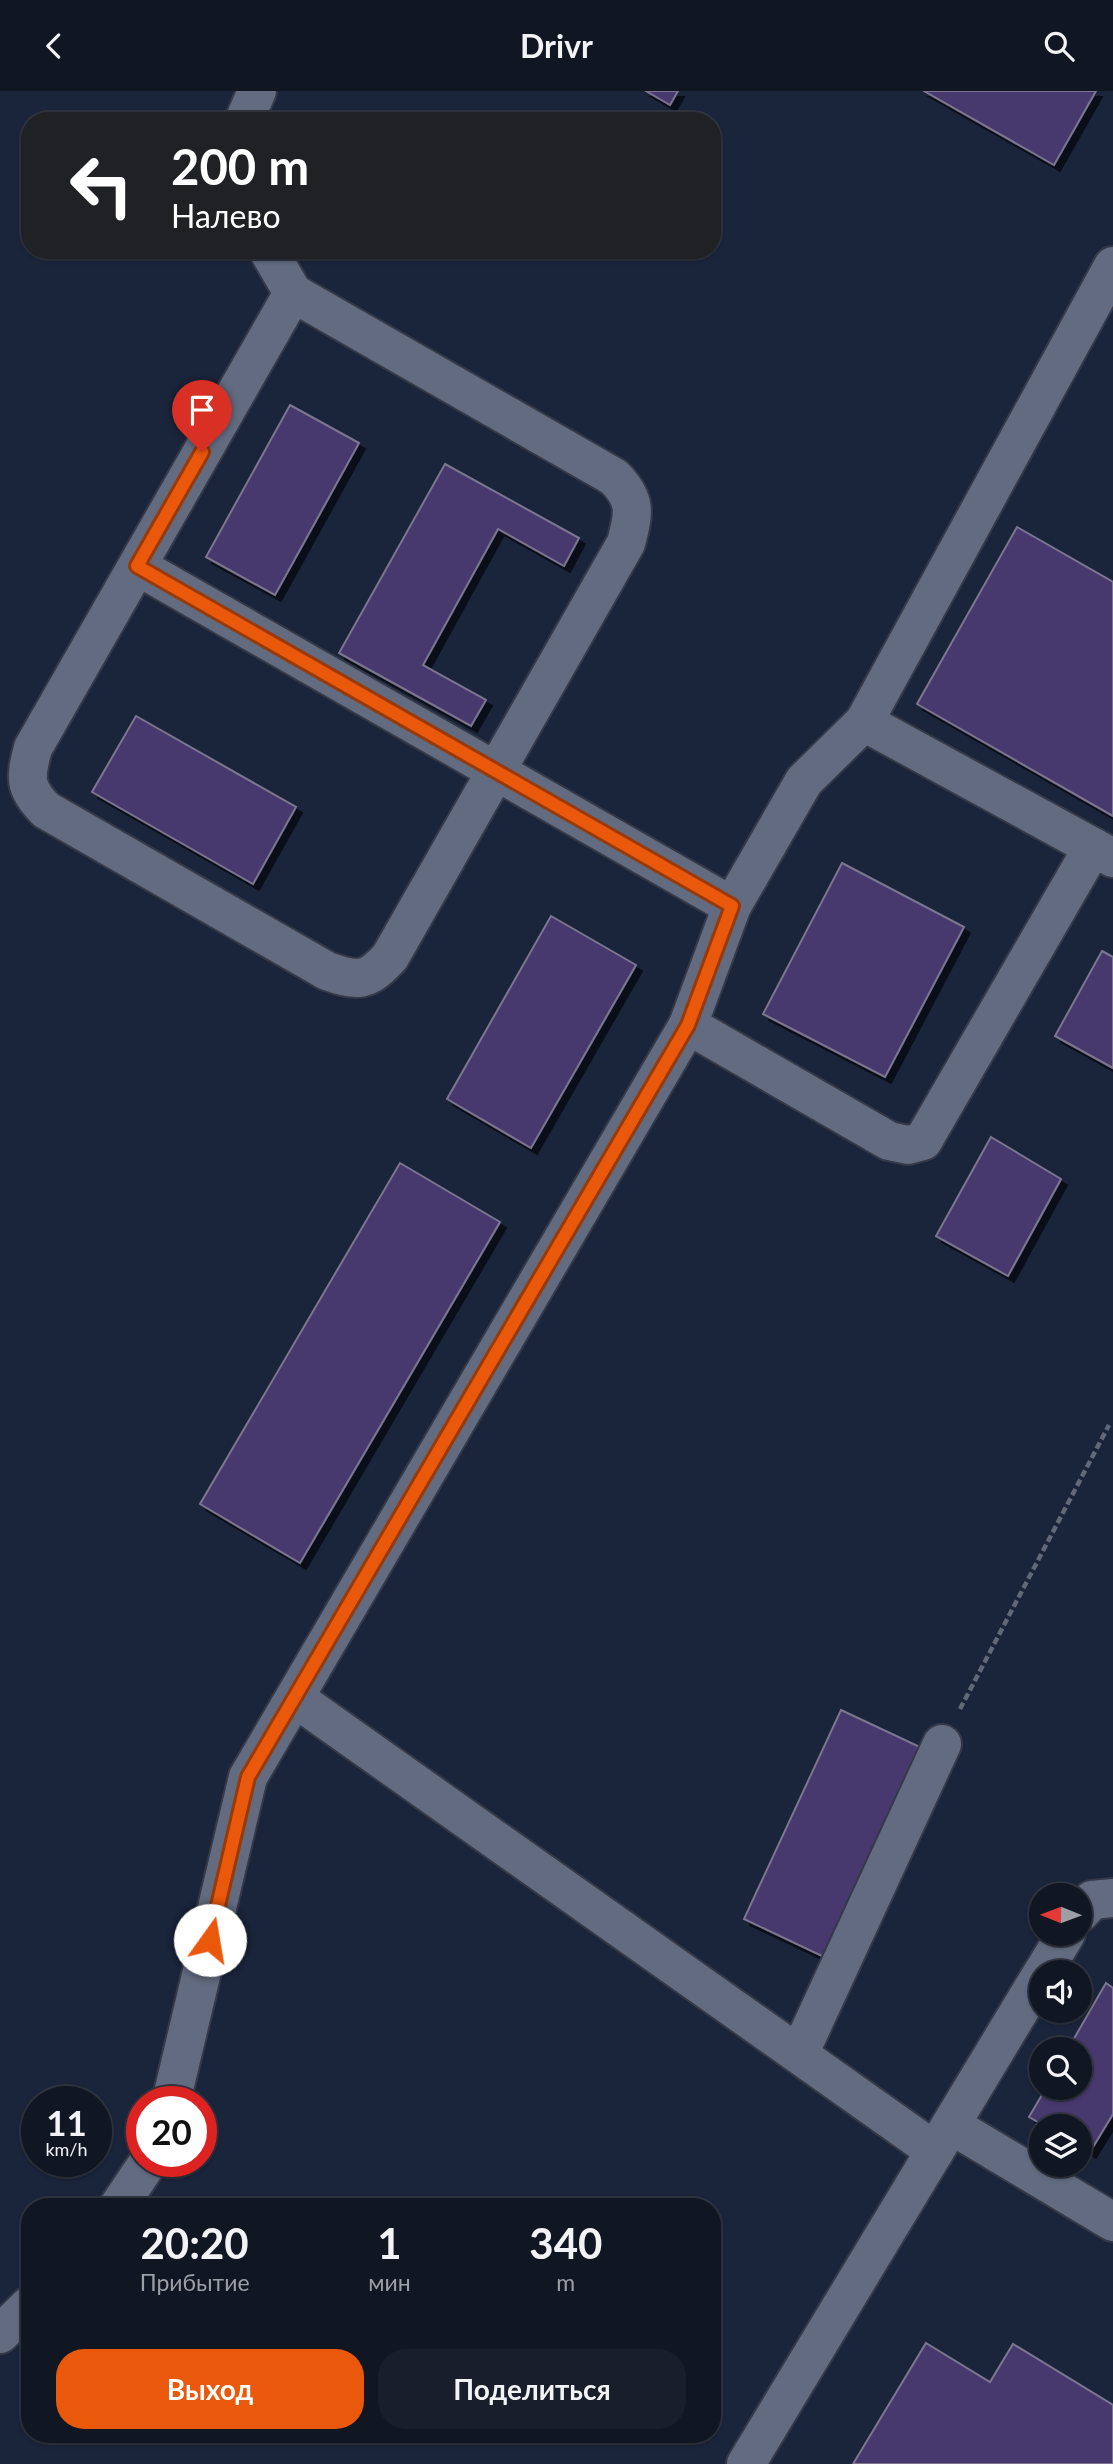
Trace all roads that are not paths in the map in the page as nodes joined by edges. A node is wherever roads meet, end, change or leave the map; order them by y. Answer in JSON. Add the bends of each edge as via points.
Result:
{"nodes":[{"id":1,"x":257,"y":91,"type":"edge"},
{"id":2,"x":248,"y":112,"type":"edge"},
{"id":3,"x":273,"y":259,"type":"edge"},
{"id":4,"x":1113,"y":266,"type":"edge"},
{"id":5,"x":293,"y":293,"type":"junction"},
{"id":6,"x":137,"y":566,"type":"junction"},
{"id":7,"x":864,"y":723,"type":"junction"},
{"id":8,"x":496,"y":771,"type":"junction"},
{"id":9,"x":1103,"y":853,"type":"edge"},
{"id":10,"x":732,"y":906,"type":"junction"},
{"id":11,"x":688,"y":1025,"type":"junction"},
{"id":12,"x":295,"y":1697,"type":"junction"},
{"id":13,"x":942,"y":1744,"type":"road end"},
{"id":14,"x":1113,"y":1898,"type":"edge"},
{"id":15,"x":1092,"y":1900,"type":"edge"},
{"id":16,"x":1029,"y":1996,"type":"edge"},
{"id":17,"x":799,"y":2054,"type":"junction"},
{"id":18,"x":175,"y":2086,"type":"edge"},
{"id":19,"x":943,"y":2138,"type":"junction"},
{"id":20,"x":138,"y":2177,"type":"edge"},
{"id":21,"x":124,"y":2198,"type":"edge"},
{"id":22,"x":1113,"y":2222,"type":"edge"},
{"id":23,"x":21,"y":2314,"type":"edge"},
{"id":24,"x":0,"y":2334,"type":"edge"},
{"id":25,"x":746,"y":2464,"type":"edge"}],
"edges":[{"from":1,"to":2,"type":"lane"},
{"from":3,"to":5,"type":"lane"},
{"from":4,"to":7,"type":"lane"},
{"from":5,"to":6,"type":"lane"},
{"from":5,"to":8,"type":"lane","via":[[614,477],[628,491],[634,515],[626,543]]},
{"from":6,"to":8,"type":"lane"},
{"from":6,"to":8,"type":"lane","via":[[33,748],[27,771],[30,794],[46,810],[327,971],[352,980],[374,975],[390,957]]},
{"from":7,"to":9,"type":"lane"},
{"from":7,"to":10,"type":"lane","via":[[804,781]]},
{"from":8,"to":10,"type":"lane"},
{"from":9,"to":11,"type":"lane","via":[[923,1141],[908,1145],[889,1141]]},
{"from":10,"to":11,"type":"lane"},
{"from":11,"to":12,"type":"lane"},
{"from":12,"to":17,"type":"lane"},
{"from":12,"to":18,"type":"lane","via":[[248,1777]]},
{"from":13,"to":17,"type":"lane"},
{"from":14,"to":15,"type":"lane"},
{"from":16,"to":19,"type":"lane"},
{"from":17,"to":19,"type":"lane"},
{"from":19,"to":22,"type":"lane"},
{"from":19,"to":25,"type":"lane"},
{"from":20,"to":21,"type":"lane"},
{"from":23,"to":24,"type":"lane"}]}
